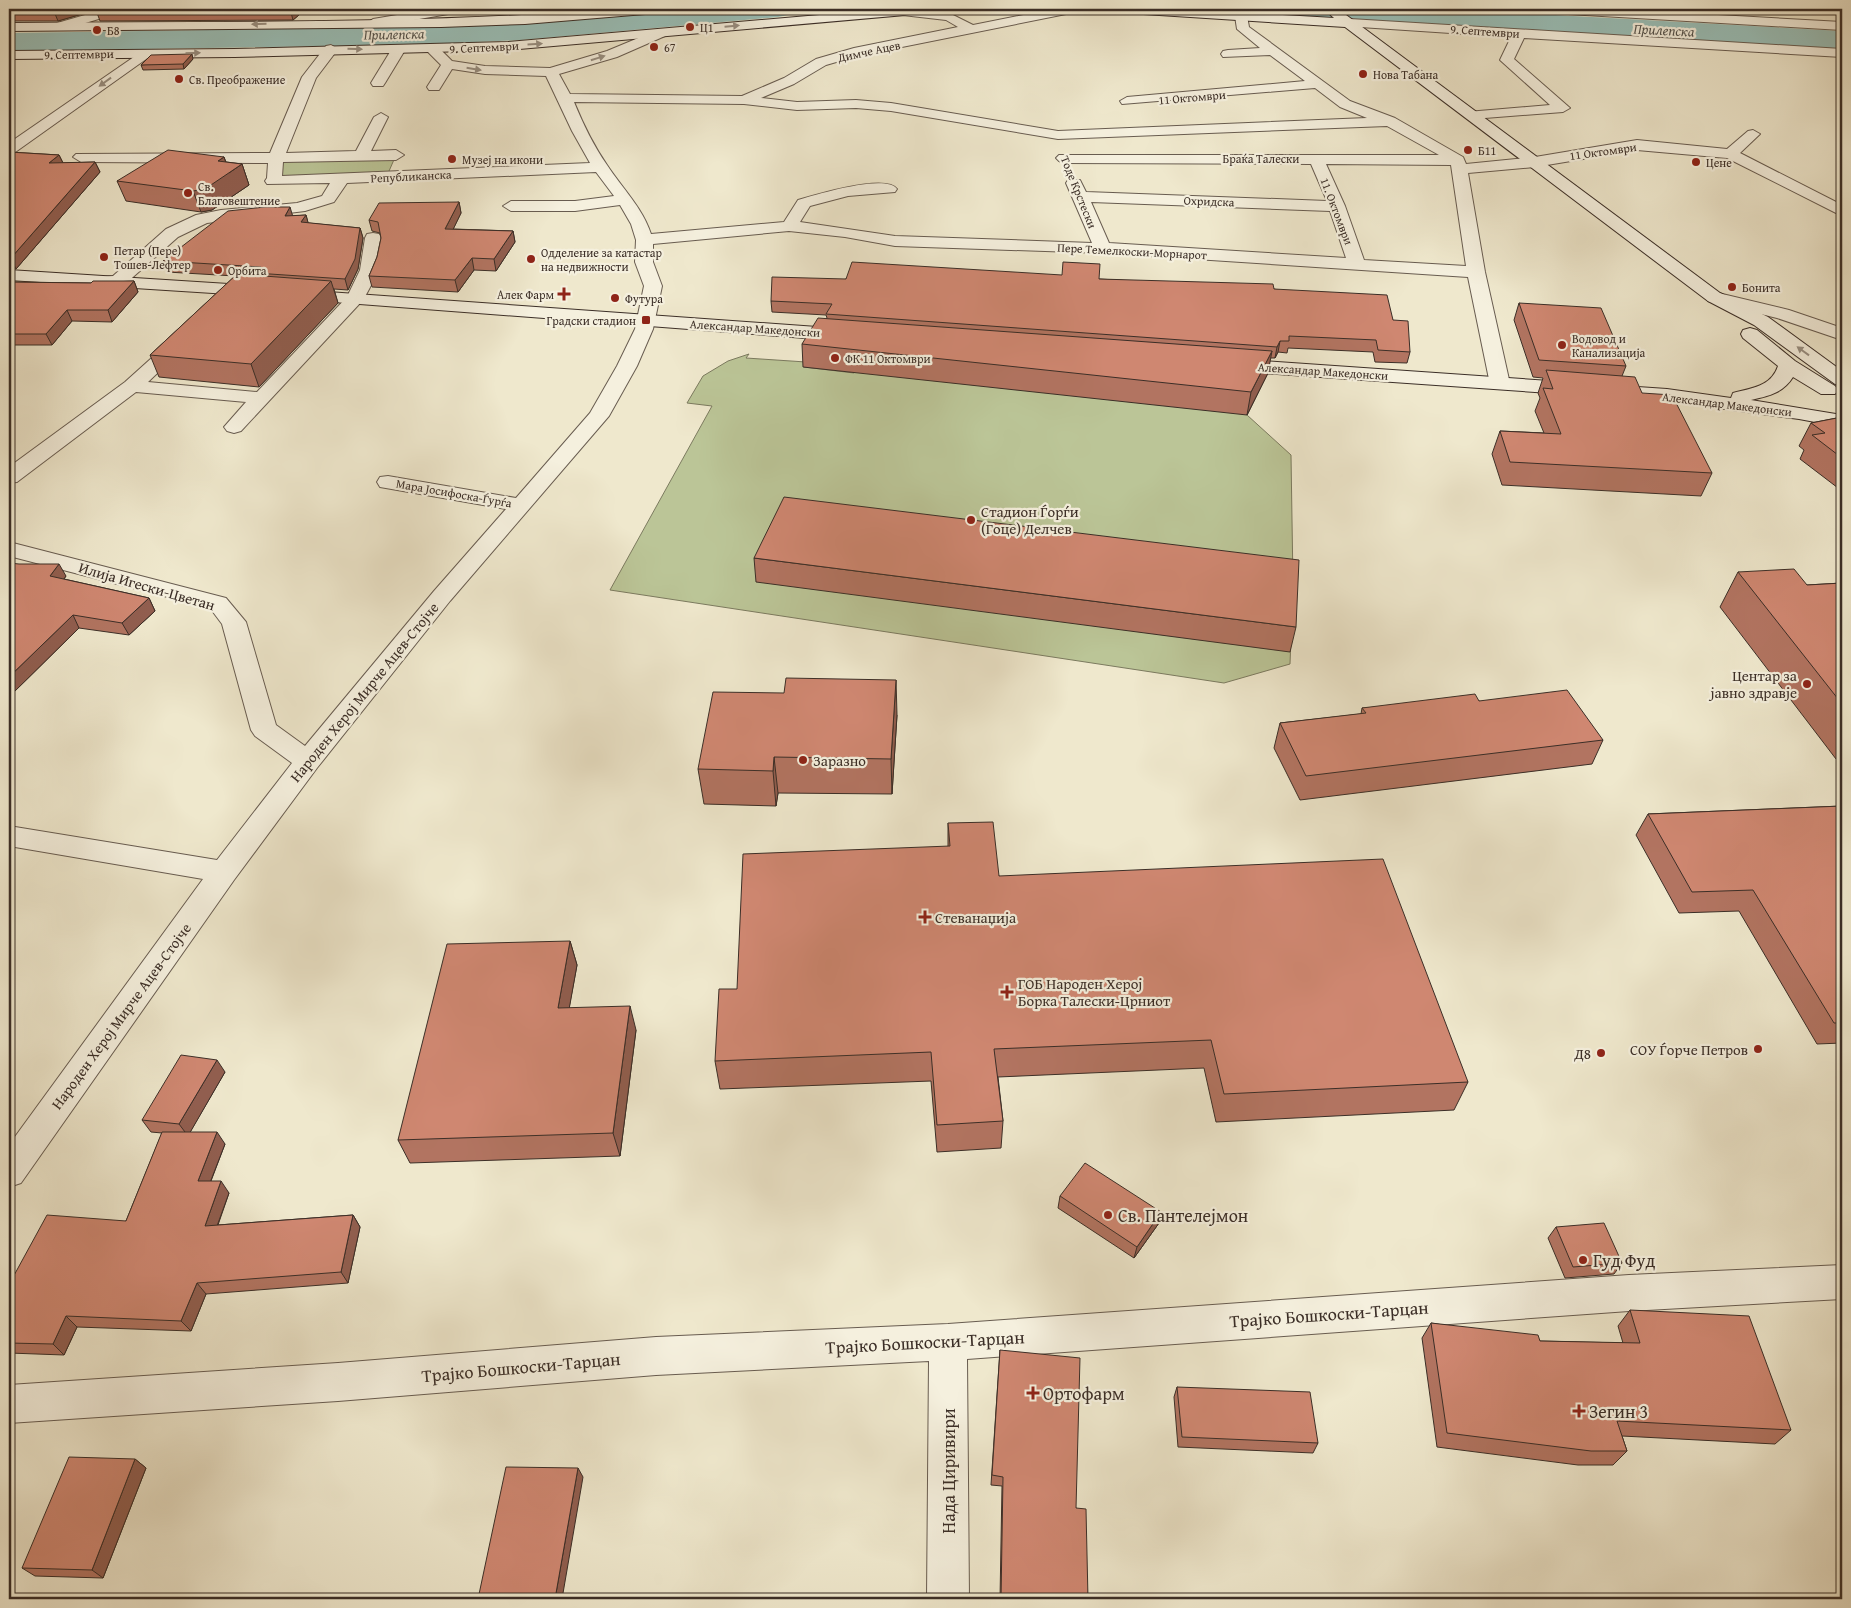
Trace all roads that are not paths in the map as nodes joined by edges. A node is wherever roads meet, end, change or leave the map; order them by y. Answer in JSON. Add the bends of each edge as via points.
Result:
{"nodes":[{"id":1,"x":118,"y":9,"type":"edge"},
{"id":2,"x":454,"y":9,"type":"edge"},
{"id":3,"x":657,"y":9,"type":"edge"},
{"id":4,"x":928,"y":9,"type":"edge"},
{"id":5,"x":1071,"y":9,"type":"edge"},
{"id":6,"x":1128,"y":9,"type":"edge"},
{"id":7,"x":1330,"y":9,"type":"edge"},
{"id":8,"x":1551,"y":9,"type":"edge"},
{"id":9,"x":416,"y":11,"type":"edge"},
{"id":10,"x":898,"y":11,"type":"junction"},
{"id":11,"x":1241,"y":16,"type":"junction"},
{"id":12,"x":373,"y":23,"type":"junction"},
{"id":13,"x":441,"y":23,"type":"junction"},
{"id":14,"x":1350,"y":23,"type":"junction"},
{"id":15,"x":9,"y":26,"type":"edge"},
{"id":16,"x":62,"y":26,"type":"junction"},
{"id":17,"x":1842,"y":26,"type":"edge"},
{"id":18,"x":971,"y":29,"type":"junction"},
{"id":19,"x":660,"y":33,"type":"junction"},
{"id":20,"x":1519,"y":33,"type":"junction"},
{"id":21,"x":331,"y":49,"type":"junction"},
{"id":22,"x":432,"y":49,"type":"junction"},
{"id":23,"x":398,"y":50,"type":"junction"},
{"id":24,"x":1272,"y":51,"type":"junction"},
{"id":25,"x":1842,"y":53,"type":"edge"},
{"id":26,"x":144,"y":54,"type":"junction"},
{"id":27,"x":1228,"y":54,"type":"dead end"},
{"id":28,"x":9,"y":55,"type":"edge"},
{"id":29,"x":448,"y":64,"type":"junction"},
{"id":30,"x":551,"y":72,"type":"junction"},
{"id":31,"x":378,"y":83,"type":"dead end"},
{"id":32,"x":1316,"y":84,"type":"junction"},
{"id":33,"x":434,"y":87,"type":"dead end"},
{"id":34,"x":566,"y":98,"type":"junction"},
{"id":35,"x":744,"y":100,"type":"junction"},
{"id":36,"x":1127,"y":101,"type":"dead end"},
{"id":37,"x":1472,"y":115,"type":"junction"},
{"id":38,"x":381,"y":117,"type":"dead end"},
{"id":39,"x":1390,"y":121,"type":"junction"},
{"id":40,"x":1753,"y":134,"type":"dead end"},
{"id":41,"x":1058,"y":135,"type":"junction"},
{"id":42,"x":9,"y":150,"type":"edge"},
{"id":43,"x":1730,"y":154,"type":"junction"},
{"id":44,"x":396,"y":155,"type":"dead end"},
{"id":45,"x":361,"y":156,"type":"junction"},
{"id":46,"x":81,"y":157,"type":"dead end"},
{"id":47,"x":276,"y":158,"type":"junction"},
{"id":48,"x":1064,"y":158,"type":"junction"},
{"id":49,"x":1316,"y":158,"type":"junction"},
{"id":50,"x":1534,"y":162,"type":"junction"},
{"id":51,"x":1459,"y":165,"type":"junction"},
{"id":52,"x":600,"y":167,"type":"junction"},
{"id":53,"x":341,"y":179,"type":"junction"},
{"id":54,"x":273,"y":181,"type":"junction"},
{"id":55,"x":889,"y":189,"type":"dead end"},
{"id":56,"x":1080,"y":196,"type":"junction"},
{"id":57,"x":625,"y":199,"type":"junction"},
{"id":58,"x":511,"y":206,"type":"dead end"},
{"id":59,"x":1337,"y":206,"type":"junction"},
{"id":60,"x":1842,"y":211,"type":"edge"},
{"id":61,"x":252,"y":214,"type":"junction"},
{"id":62,"x":789,"y":226,"type":"junction"},
{"id":63,"x":373,"y":238,"type":"edge"},
{"id":64,"x":644,"y":240,"type":"junction"},
{"id":65,"x":1103,"y":248,"type":"junction"},
{"id":66,"x":1357,"y":264,"type":"junction"},
{"id":67,"x":1476,"y":272,"type":"junction"},
{"id":68,"x":9,"y":274,"type":"edge"},
{"id":69,"x":118,"y":281,"type":"junction"},
{"id":70,"x":9,"y":287,"type":"edge"},
{"id":71,"x":239,"y":290,"type":"junction"},
{"id":72,"x":1714,"y":297,"type":"junction"},
{"id":73,"x":354,"y":300,"type":"junction"},
{"id":74,"x":217,"y":309,"type":"edge"},
{"id":75,"x":646,"y":320,"type":"junction"},
{"id":76,"x":196,"y":328,"type":"edge"},
{"id":77,"x":1842,"y":334,"type":"edge"},
{"id":78,"x":862,"y":336,"type":"edge"},
{"id":79,"x":1212,"y":363,"type":"edge"},
{"id":80,"x":1788,"y":365,"type":"junction"},
{"id":81,"x":1500,"y":384,"type":"junction"},
{"id":82,"x":132,"y":386,"type":"junction"},
{"id":83,"x":1839,"y":394,"type":"edge"},
{"id":84,"x":1667,"y":395,"type":"junction"},
{"id":85,"x":1740,"y":397,"type":"junction"},
{"id":86,"x":262,"y":398,"type":"junction"},
{"id":87,"x":1842,"y":421,"type":"edge"},
{"id":88,"x":234,"y":427,"type":"dead end"},
{"id":89,"x":9,"y":477,"type":"edge"},
{"id":90,"x":388,"y":482,"type":"dead end"},
{"id":91,"x":521,"y":505,"type":"junction"},
{"id":92,"x":9,"y":549,"type":"edge"},
{"id":93,"x":308,"y":761,"type":"junction"},
{"id":94,"x":9,"y":836,"type":"edge"},
{"id":95,"x":224,"y":872,"type":"junction"},
{"id":96,"x":9,"y":1172,"type":"edge"},
{"id":97,"x":1842,"y":1282,"type":"edge"},
{"id":98,"x":948,"y":1342,"type":"junction"},
{"id":99,"x":9,"y":1404,"type":"edge"},
{"id":100,"x":948,"y":1599,"type":"edge"}],
"edges":[{"from":1,"to":16,"type":"street"},
{"from":2,"to":9,"type":"street"},
{"from":3,"to":13,"type":"street","via":[[526,20]]},
{"from":4,"to":10,"type":"street","name":"9. Септември"},
{"from":5,"to":18,"type":"street","name":"Димче Ацев"},
{"from":6,"to":11,"type":"street","name":"9. Септември"},
{"from":7,"to":14,"type":"street","name":"11 Октомври"},
{"from":8,"to":17,"type":"street"},
{"from":9,"to":12,"type":"street"},
{"from":9,"to":13,"type":"street"},
{"from":10,"to":18,"type":"street","via":[[949,17]]},
{"from":19,"to":10,"type":"street","name":"9. Септември","one_way":true},
{"from":11,"to":14,"type":"street","name":"9. Септември"},
{"from":11,"to":24,"type":"street","via":[[1243,29]]},
{"from":12,"to":13,"type":"street"},
{"from":12,"to":16,"type":"street","one_way":true},
{"from":14,"to":20,"type":"street","name":"9. Септември"},
{"from":14,"to":37,"type":"street","name":"11 Октомври"},
{"from":15,"to":16,"type":"street"},
{"from":18,"to":35,"type":"street","name":"Димче Ацев","via":[[821,62],[789,81]]},
{"from":22,"to":19,"type":"street","name":"9. Септември","one_way":true,"via":[[517,46]]},
{"from":30,"to":19,"type":"street","one_way":true,"via":[[612,54]]},
{"from":20,"to":25,"type":"street","name":"9. Септември"},
{"from":20,"to":37,"type":"street","via":[[1506,60],[1563,108]]},
{"from":21,"to":23,"type":"street","name":"9. Септември","one_way":true},
{"from":26,"to":21,"type":"street","name":"9. Септември","one_way":true},
{"from":21,"to":47,"type":"street","via":[[309,77]]},
{"from":22,"to":23,"type":"street","name":"9. Септември"},
{"from":22,"to":29,"type":"street"},
{"from":23,"to":31,"type":"street"},
{"from":24,"to":27,"type":"street"},
{"from":24,"to":32,"type":"street"},
{"from":26,"to":28,"type":"street","name":"9. Септември"},
{"from":26,"to":42,"type":"street","one_way":true},
{"from":29,"to":30,"type":"street","one_way":true,"via":[[485,70]]},
{"from":29,"to":33,"type":"street"},
{"from":30,"to":34,"type":"street","name":"Народен Херој Мирче Ацев-Стојче"},
{"from":32,"to":36,"type":"street","name":"11 Октомври"},
{"from":32,"to":39,"type":"street","via":[[1346,104]]},
{"from":34,"to":35,"type":"street"},
{"from":34,"to":52,"type":"street","name":"Народен Херој Мирче Ацев-Стојче","via":[[579,132]]},
{"from":35,"to":41,"type":"street","via":[[797,106],[856,104],[891,107]]},
{"from":37,"to":50,"type":"street","name":"11 Октомври"},
{"from":38,"to":45,"type":"street","name":"Републиканска"},
{"from":39,"to":41,"type":"street"},
{"from":39,"to":51,"type":"street"},
{"from":40,"to":43,"type":"street"},
{"from":41,"to":48,"type":"street","name":"Тоде Крстески"},
{"from":43,"to":50,"type":"street","name":"11 Октомври","via":[[1637,145]]},
{"from":43,"to":60,"type":"street"},
{"from":44,"to":45,"type":"street","name":"Републиканска"},
{"from":45,"to":47,"type":"street","name":"Републиканска"},
{"from":46,"to":47,"type":"street","name":"Републиканска"},
{"from":47,"to":54,"type":"street"},
{"from":48,"to":49,"type":"street","name":"Браќа Талески"},
{"from":48,"to":56,"type":"street","name":"Тоде Крстески"},
{"from":49,"to":51,"type":"street","name":"Браќа Талески"},
{"from":49,"to":59,"type":"street","name":"11. Октомври"},
{"from":50,"to":51,"type":"street","name":"11 Октомври"},
{"from":50,"to":72,"type":"street","name":"11 Октомври"},
{"from":51,"to":67,"type":"street"},
{"from":52,"to":53,"type":"street","name":"Републиканска"},
{"from":52,"to":57,"type":"street","name":"Народен Херој Мирче Ацев-Стојче"},
{"from":53,"to":54,"type":"street","name":"Републиканска"},
{"from":53,"to":61,"type":"street","via":[[328,199],[299,208]]},
{"from":54,"to":61,"type":"street"},
{"from":55,"to":62,"type":"street","via":[[847,191],[804,202]]},
{"from":56,"to":59,"type":"street","name":"Охридска"},
{"from":56,"to":65,"type":"street","name":"Тоде Крстески"},
{"from":57,"to":58,"type":"street","via":[[575,206]]},
{"from":57,"to":64,"type":"street","name":"Народен Херој Мирче Ацев-Стојче"},
{"from":59,"to":66,"type":"street","name":"11. Октомври"},
{"from":61,"to":69,"type":"street","via":[[202,219],[172,233]]},
{"from":62,"to":64,"type":"street","name":"Пере Темелкоски-Морнарот"},
{"from":62,"to":65,"type":"street","name":"Пере Темелкоски-Морнарот","via":[[895,241]]},
{"from":63,"to":73,"type":"street","via":[[374,254],[366,281]]},
{"from":64,"to":75,"type":"street","name":"Народен Херој Мирче Ацев-Стојче","via":[[644,262],[652,286]]},
{"from":65,"to":66,"type":"street","name":"Пере Темелкоски-Морнарот"},
{"from":66,"to":67,"type":"street","name":"Пере Темелкоски-Морнарот"},
{"from":67,"to":81,"type":"street"},
{"from":68,"to":69,"type":"street","name":"Александар Македонски"},
{"from":69,"to":70,"type":"street","name":"Александар Македонски"},
{"from":69,"to":71,"type":"street","name":"Александар Македонски"},
{"from":71,"to":73,"type":"street","name":"Александар Македонски"},
{"from":71,"to":74,"type":"street"},
{"from":72,"to":77,"type":"street","name":"11 Октомври","via":[[1783,314]]},
{"from":72,"to":80,"type":"street","name":"11 Октомври","via":[[1729,317]]},
{"from":83,"to":72,"type":"street","name":"11 Октомври","one_way":true,"via":[[1760,321]]},
{"from":73,"to":75,"type":"street","name":"Александар Македонски"},
{"from":73,"to":86,"type":"street"},
{"from":75,"to":78,"type":"street","name":"Александар Македонски"},
{"from":75,"to":91,"type":"street","name":"Народен Херој Мирче Ацев-Стојче","via":[[627,366],[600,416]]},
{"from":76,"to":82,"type":"street"},
{"from":79,"to":81,"type":"street","name":"Александар Македонски"},
{"from":80,"to":83,"type":"street","name":"11 Октомври"},
{"from":80,"to":85,"type":"street","via":[[1786,376],[1774,389]]},
{"from":81,"to":84,"type":"street","name":"Александар Македонски"},
{"from":82,"to":86,"type":"street"},
{"from":82,"to":89,"type":"street"},
{"from":83,"to":85,"type":"street","name":"Александар Македонски"},
{"from":83,"to":87,"type":"street","via":[[1832,410]]},
{"from":84,"to":85,"type":"street"},
{"from":84,"to":87,"type":"street","name":"Александар Македонски"},
{"from":86,"to":88,"type":"street"},
{"from":90,"to":91,"type":"street","name":"Мара Јосифоска-Ѓурѓа"},
{"from":91,"to":93,"type":"street","name":"Народен Херој Мирче Ацев-Стојче","via":[[442,596]]},
{"from":92,"to":93,"type":"street","name":"Илија Игески-Цветан","via":[[218,603],[234,622],[264,730]]},
{"from":93,"to":95,"type":"street","name":"Народен Херој Мирче Ацев-Стојче"},
{"from":94,"to":95,"type":"street"},
{"from":95,"to":96,"type":"street","name":"Народен Херој Мирче Ацев-Стојче"},
{"from":97,"to":98,"type":"street","name":"Трајко Бошкоски-Тарцан","via":[[1628,1293]]},
{"from":98,"to":99,"type":"street","name":"Трајко Бошкоски-Тарцан","via":[[656,1356]]},
{"from":98,"to":100,"type":"street","name":"Нада Циривири"}]}
